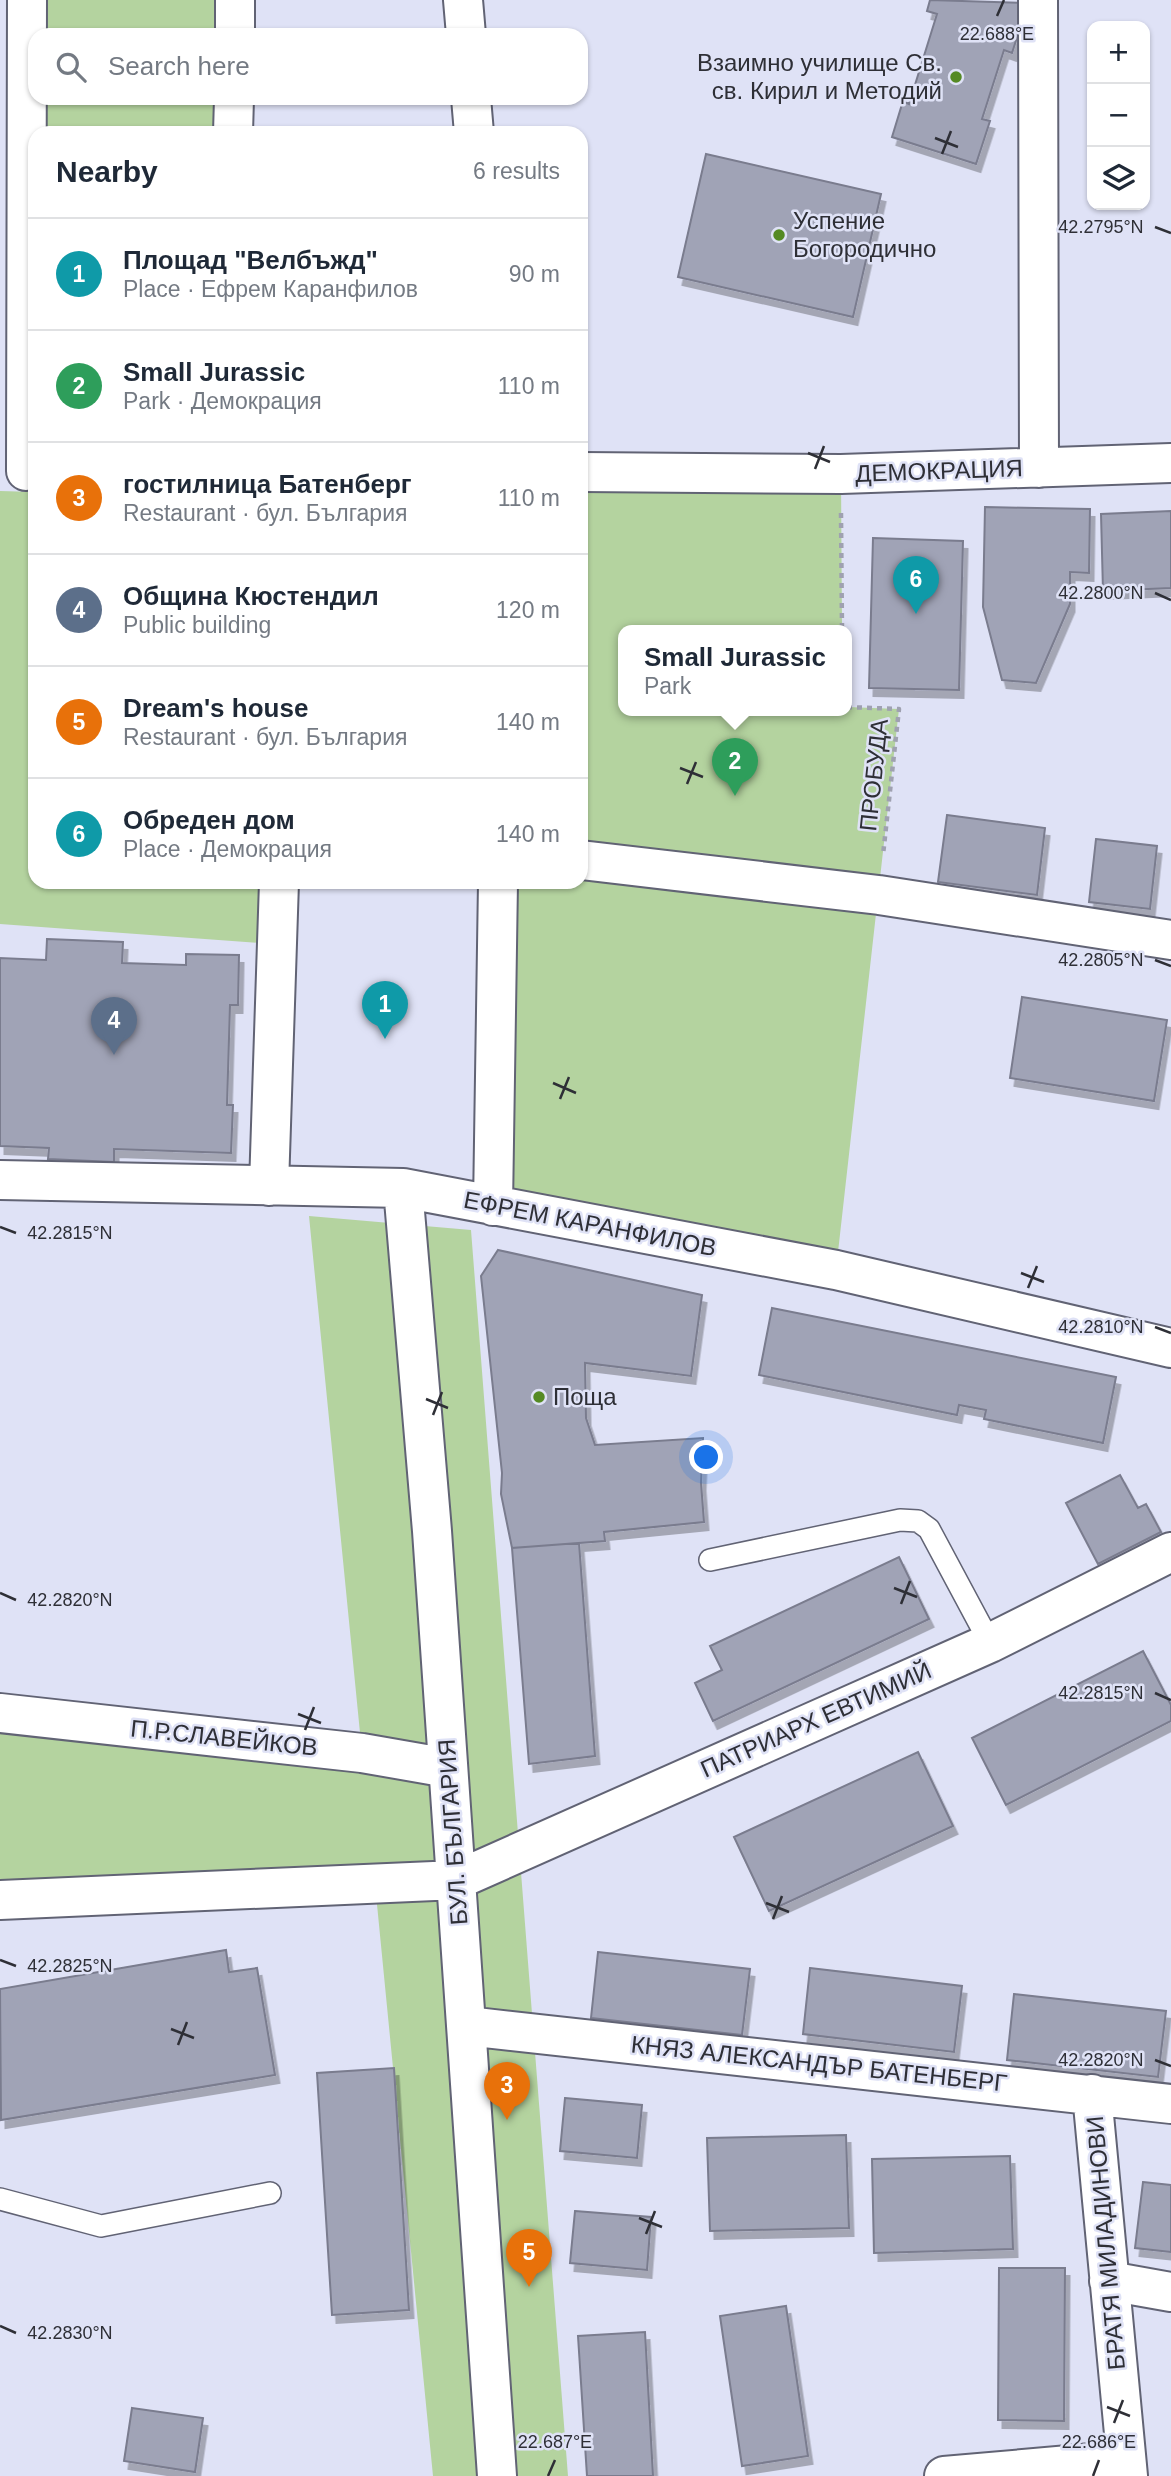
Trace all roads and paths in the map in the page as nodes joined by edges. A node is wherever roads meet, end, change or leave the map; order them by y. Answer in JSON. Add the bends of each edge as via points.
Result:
{"nodes":[{"id":1,"x":27,"y":0,"type":"edge"},
{"id":2,"x":235,"y":0,"type":"edge"},
{"id":3,"x":463,"y":0,"type":"edge"},
{"id":4,"x":1038,"y":0,"type":"edge"},
{"id":5,"x":234,"y":28,"type":"edge"},
{"id":6,"x":465,"y":28,"type":"edge"},
{"id":7,"x":234,"y":105,"type":"edge"},
{"id":8,"x":472,"y":105,"type":"edge"},
{"id":9,"x":233,"y":126,"type":"edge"},
{"id":10,"x":473,"y":126,"type":"edge"},
{"id":11,"x":1171,"y":463,"type":"edge"},
{"id":12,"x":1040,"y":468,"type":"junction"},
{"id":13,"x":20,"y":471,"type":"edge"},
{"id":14,"x":588,"y":472,"type":"edge"},
{"id":15,"x":841,"y":474,"type":"junction"},
{"id":16,"x":842,"y":625,"type":"edge"},
{"id":17,"x":852,"y":707,"type":"edge"},
{"id":18,"x":588,"y":861,"type":"edge"},
{"id":19,"x":279,"y":889,"type":"edge"},
{"id":20,"x":498,"y":889,"type":"edge"},
{"id":21,"x":879,"y":895,"type":"junction"},
{"id":22,"x":1171,"y":940,"type":"edge"},
{"id":23,"x":0,"y":1180,"type":"edge"},
{"id":24,"x":269,"y":1186,"type":"junction"},
{"id":25,"x":402,"y":1188,"type":"junction"},
{"id":26,"x":493,"y":1206,"type":"junction"},
{"id":27,"x":1171,"y":1348,"type":"edge"},
{"id":28,"x":1171,"y":1552,"type":"edge"},
{"id":29,"x":710,"y":1560,"type":"dead end"},
{"id":30,"x":990,"y":1643,"type":"junction"},
{"id":31,"x":0,"y":1713,"type":"edge"},
{"id":32,"x":448,"y":1768,"type":"junction"},
{"id":33,"x":457,"y":1880,"type":"junction"},
{"id":34,"x":0,"y":1900,"type":"edge"},
{"id":35,"x":467,"y":2026,"type":"junction"},
{"id":36,"x":1092,"y":2094,"type":"junction"},
{"id":37,"x":1171,"y":2104,"type":"edge"},
{"id":38,"x":270,"y":2193,"type":"dead end"},
{"id":39,"x":0,"y":2199,"type":"edge"},
{"id":40,"x":1109,"y":2281,"type":"junction"},
{"id":41,"x":1171,"y":2292,"type":"edge"},
{"id":42,"x":1127,"y":2468,"type":"edge"},
{"id":43,"x":497,"y":2476,"type":"edge"},
{"id":44,"x":944,"y":2476,"type":"edge"}],
"edges":[{"from":1,"to":13,"type":"street"},
{"from":2,"to":5,"type":"street"},
{"from":3,"to":6,"type":"street"},
{"from":4,"to":12,"type":"street"},
{"from":7,"to":9,"type":"street"},
{"from":8,"to":10,"type":"street"},
{"from":11,"to":12,"type":"street","name":"ДЕМОКРАЦИЯ"},
{"from":12,"to":15,"type":"street","name":"ДЕМОКРАЦИЯ"},
{"from":14,"to":15,"type":"street","name":"ДЕМОКРАЦИЯ"},
{"from":15,"to":16,"type":"path"},
{"from":17,"to":21,"type":"path","name":"ПРОБУДА","via":[[899,709]]},
{"from":18,"to":21,"type":"street"},
{"from":19,"to":24,"type":"street"},
{"from":20,"to":26,"type":"street"},
{"from":21,"to":22,"type":"street"},
{"from":23,"to":24,"type":"street","name":"ЕФРЕМ КАРАНФИЛОВ"},
{"from":24,"to":25,"type":"street","name":"ЕФРЕМ КАРАНФИЛОВ"},
{"from":25,"to":26,"type":"street","name":"ЕФРЕМ КАРАНФИЛОВ"},
{"from":25,"to":32,"type":"street","name":"БУЛ. БЪЛГАРИЯ"},
{"from":26,"to":27,"type":"street","name":"ЕФРЕМ КАРАНФИЛОВ","via":[[836,1270]]},
{"from":28,"to":30,"type":"street","name":"ПАТРИАРХ ЕВТИМИЙ"},
{"from":29,"to":30,"type":"lane","via":[[900,1520],[918,1521],[929,1530]]},
{"from":30,"to":33,"type":"street","name":"ПАТРИАРХ ЕВТИМИЙ"},
{"from":31,"to":32,"type":"street","name":"П.Р.СЛАВЕЙКОВ","via":[[362,1753]]},
{"from":32,"to":33,"type":"street","name":"БУЛ. БЪЛГАРИЯ"},
{"from":33,"to":34,"type":"street"},
{"from":33,"to":35,"type":"street","name":"БУЛ. БЪЛГАРИЯ"},
{"from":35,"to":36,"type":"street","name":"КНЯЗ АЛЕКСАНДЪР БАТЕНБЕРГ"},
{"from":35,"to":43,"type":"street","name":"БУЛ. БЪЛГАРИЯ"},
{"from":36,"to":37,"type":"street","name":"КНЯЗ АЛЕКСАНДЪР БАТЕНБЕРГ"},
{"from":36,"to":40,"type":"street","name":"БРАТЯ МИЛАДИНОВИ"},
{"from":38,"to":39,"type":"lane","via":[[101,2227]]},
{"from":40,"to":41,"type":"street"},
{"from":40,"to":42,"type":"street","name":"БРАТЯ МИЛАДИНОВИ"},
{"from":42,"to":44,"type":"street"}]}
